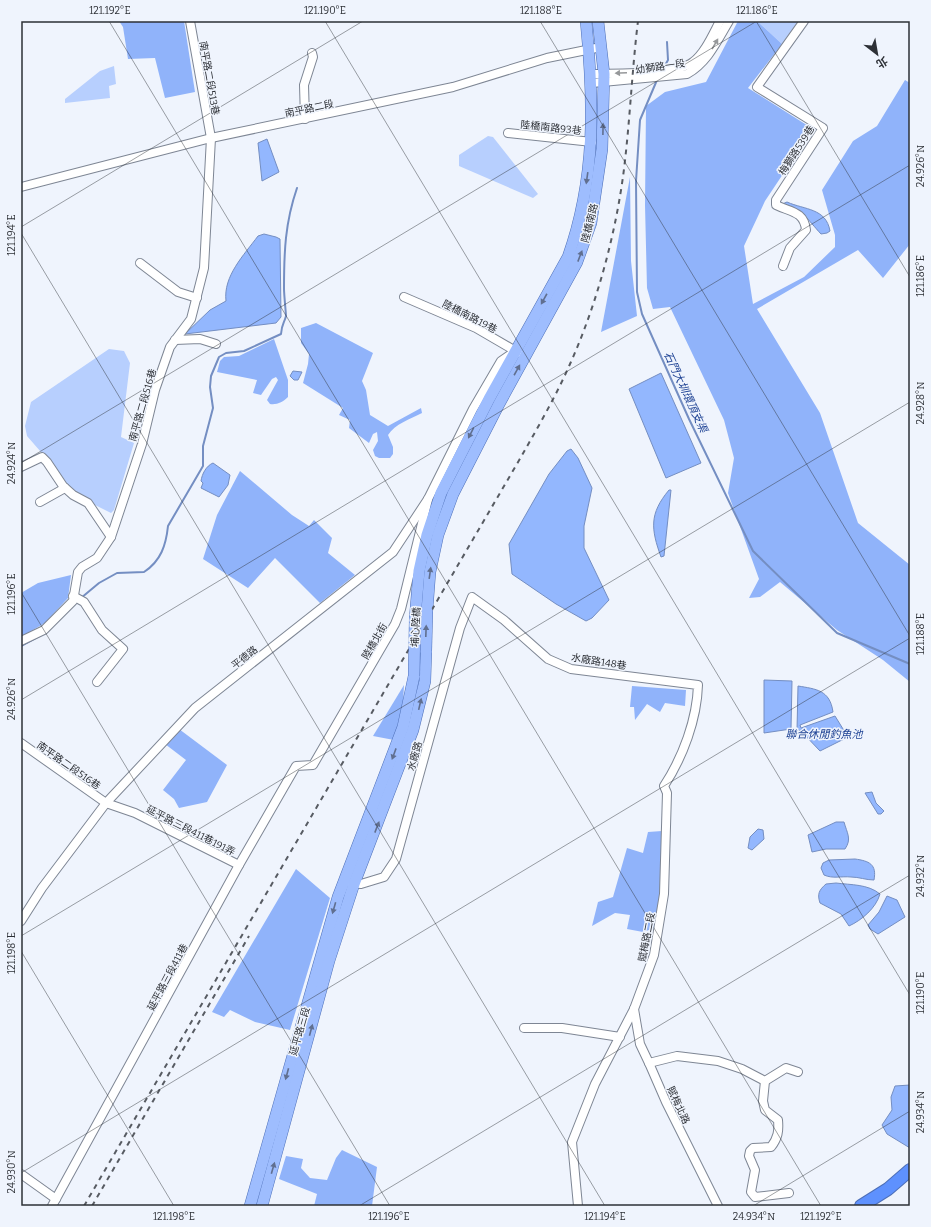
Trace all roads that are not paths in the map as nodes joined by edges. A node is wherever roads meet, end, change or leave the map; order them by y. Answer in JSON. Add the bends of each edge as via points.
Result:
{"nodes":[{"id":1,"x":190,"y":21,"type":"edge"},
{"id":2,"x":586,"y":21,"type":"edge"},
{"id":3,"x":598,"y":21,"type":"edge"},
{"id":4,"x":720,"y":21,"type":"edge"},
{"id":5,"x":729,"y":21,"type":"edge"},
{"id":6,"x":804,"y":21,"type":"edge"},
{"id":7,"x":601,"y":47,"type":"junction"},
{"id":8,"x":589,"y":49,"type":"junction"},
{"id":9,"x":312,"y":53,"type":"dead end"},
{"id":10,"x":604,"y":78,"type":"junction"},
{"id":11,"x":592,"y":79,"type":"junction"},
{"id":12,"x":305,"y":119,"type":"junction"},
{"id":13,"x":508,"y":133,"type":"dead end"},
{"id":14,"x":211,"y":138,"type":"junction"},
{"id":15,"x":592,"y":142,"type":"junction"},
{"id":16,"x":21,"y":187,"type":"edge"},
{"id":17,"x":140,"y":263,"type":"dead end"},
{"id":18,"x":784,"y":266,"type":"dead end"},
{"id":19,"x":404,"y":297,"type":"dead end"},
{"id":20,"x":197,"y":298,"type":"junction"},
{"id":21,"x":175,"y":340,"type":"junction"},
{"id":22,"x":216,"y":344,"type":"dead end"},
{"id":23,"x":520,"y":353,"type":"junction"},
{"id":24,"x":494,"y":401,"type":"junction"},
{"id":25,"x":473,"y":410,"type":"joint"},
{"id":26,"x":21,"y":467,"type":"edge"},
{"id":27,"x":65,"y":488,"type":"junction"},
{"id":28,"x":428,"y":499,"type":"junction"},
{"id":29,"x":40,"y":502,"type":"dead end"},
{"id":30,"x":111,"y":536,"type":"junction"},
{"id":31,"x":75,"y":596,"type":"junction"},
{"id":32,"x":472,"y":597,"type":"joint"},
{"id":33,"x":21,"y":641,"type":"edge"},
{"id":34,"x":97,"y":682,"type":"dead end"},
{"id":35,"x":698,"y":685,"type":"joint"},
{"id":36,"x":21,"y":743,"type":"edge"},
{"id":37,"x":296,"y":766,"type":"joint"},
{"id":38,"x":106,"y":803,"type":"junction"},
{"id":39,"x":135,"y":813,"type":"joint"},
{"id":40,"x":352,"y":858,"type":"joint"},
{"id":41,"x":363,"y":863,"type":"joint"},
{"id":42,"x":239,"y":865,"type":"junction"},
{"id":43,"x":348,"y":883,"type":"junction"},
{"id":44,"x":21,"y":921,"type":"edge"},
{"id":45,"x":634,"y":1009,"type":"junction"},
{"id":46,"x":524,"y":1028,"type":"dead end"},
{"id":47,"x":620,"y":1037,"type":"junction"},
{"id":48,"x":649,"y":1063,"type":"junction"},
{"id":49,"x":798,"y":1072,"type":"dead end"},
{"id":50,"x":765,"y":1081,"type":"junction"},
{"id":51,"x":281,"y":1094,"type":"junction"},
{"id":52,"x":293,"y":1097,"type":"junction"},
{"id":53,"x":910,"y":1170,"type":"edge"},
{"id":54,"x":21,"y":1174,"type":"edge"},
{"id":55,"x":910,"y":1179,"type":"edge"},
{"id":56,"x":256,"y":1186,"type":"junction"},
{"id":57,"x":267,"y":1190,"type":"junction"},
{"id":58,"x":789,"y":1193,"type":"dead end"},
{"id":59,"x":54,"y":1202,"type":"edge"},
{"id":60,"x":250,"y":1206,"type":"edge"},
{"id":61,"x":262,"y":1206,"type":"edge"},
{"id":62,"x":578,"y":1206,"type":"edge"},
{"id":63,"x":718,"y":1206,"type":"edge"},
{"id":64,"x":861,"y":1206,"type":"edge"},
{"id":65,"x":874,"y":1206,"type":"edge"}],
"edges":[{"from":1,"to":14,"type":"street","name":"南平路二段513巷"},
{"from":2,"to":8,"type":"main road","name":"陸橋南路"},
{"from":3,"to":7,"type":"main road","name":"陸橋南路"},
{"from":4,"to":10,"type":"street","name":"幼獅路一段","one_way":true,"via":[[700,56],[684,67]]},
{"from":10,"to":5,"type":"street","name":"幼獅路一段","one_way":true,"via":[[687,74],[710,54]]},
{"from":6,"to":18,"type":"street","name":"梅獅路539巷","via":[[757,87],[823,128],[776,200],[776,205],[797,212],[805,222],[806,230],[790,248]]},
{"from":7,"to":8,"type":"street","name":"南平路二段"},
{"from":7,"to":10,"type":"main road","name":"陸橋南路"},
{"from":8,"to":11,"type":"main road","name":"陸橋南路"},
{"from":8,"to":12,"type":"street","name":"南平路二段","via":[[547,58],[453,87]]},
{"from":9,"to":12,"type":"street","via":[[304,86]]},
{"from":10,"to":11,"type":"street","name":"幼獅路一段"},
{"from":23,"to":10,"type":"main road","name":"陸橋南路","one_way":true,"via":[[577,262],[591,223],[602,149]]},
{"from":11,"to":15,"type":"main road","name":"陸橋南路"},
{"from":12,"to":14,"type":"street","name":"南平路二段"},
{"from":13,"to":15,"type":"street","name":"陸橋南路93巷"},
{"from":14,"to":16,"type":"street","name":"南平路二段"},
{"from":14,"to":20,"type":"street","name":"南平路二段516巷","via":[[204,268]]},
{"from":15,"to":23,"type":"main road","name":"陸橋南路","one_way":true,"via":[[580,221],[568,257]]},
{"from":17,"to":20,"type":"street","via":[[178,292]]},
{"from":19,"to":23,"type":"street","name":"陸橋南路19巷","via":[[476,328]]},
{"from":20,"to":21,"type":"street","name":"南平路二段516巷","via":[[191,319]]},
{"from":21,"to":22,"type":"street","via":[[200,339]]},
{"from":21,"to":30,"type":"street","name":"南平路二段516巷","via":[[170,347],[155,390],[142,444]]},
{"from":23,"to":24,"type":"main road","name":"陸橋南路"},
{"from":23,"to":25,"type":"street","name":"陸橋南路","via":[[502,361]]},
{"from":24,"to":40,"type":"main road","name":"埔心陸橋","one_way":true,"bridge":true,"via":[[441,493],[429,528],[419,571],[414,676],[404,727]]},
{"from":41,"to":24,"type":"main road","name":"埔心陸橋","one_way":true,"bridge":true,"via":[[413,730],[425,681],[430,572],[438,535]]},
{"from":25,"to":28,"type":"street","name":"平德路"},
{"from":26,"to":27,"type":"street","via":[[42,457]]},
{"from":27,"to":29,"type":"street"},
{"from":27,"to":30,"type":"street","via":[[88,503]]},
{"from":28,"to":37,"type":"street","name":"陸橋北街","via":[[407,588],[395,624],[313,765]]},
{"from":28,"to":38,"type":"street","name":"平德路","via":[[393,552],[194,708]]},
{"from":30,"to":31,"type":"street","name":"南平路二段516巷","via":[[97,558],[78,572]]},
{"from":31,"to":33,"type":"street","name":"南平路二段516巷","via":[[44,630]]},
{"from":31,"to":34,"type":"street","via":[[84,602],[102,630],[123,649]]},
{"from":32,"to":35,"type":"street","name":"水廠路148巷","via":[[504,620],[548,659],[571,669]]},
{"from":32,"to":43,"type":"street","name":"水廠路","via":[[460,628],[396,859],[384,877]]},
{"from":35,"to":45,"type":"street","name":"賦梅路二段","via":[[697,700],[687,737],[664,786],[667,793],[664,894],[654,955]]},
{"from":36,"to":38,"type":"street","name":"南平路二段516巷"},
{"from":37,"to":42,"type":"street","name":"延平路三段411巷"},
{"from":38,"to":39,"type":"street","name":"南平路二段516巷"},
{"from":38,"to":44,"type":"street","name":"平德路","via":[[42,888]]},
{"from":39,"to":42,"type":"street","name":"延平路三段411巷191弄"},
{"from":40,"to":43,"type":"main road","name":"延平路三段"},
{"from":41,"to":43,"type":"main road","name":"延平路三段"},
{"from":42,"to":59,"type":"street","name":"延平路三段411巷"},
{"from":43,"to":51,"type":"main road","name":"延平路三段","one_way":true},
{"from":52,"to":43,"type":"main road","name":"延平路三段","one_way":true},
{"from":45,"to":47,"type":"street","name":"賦梅路二段"},
{"from":45,"to":48,"type":"street","name":"賦梅北路","via":[[640,1044]]},
{"from":46,"to":47,"type":"street","via":[[562,1028]]},
{"from":47,"to":62,"type":"street","name":"賦梅路二段","via":[[595,1084],[572,1142]]},
{"from":48,"to":50,"type":"street","via":[[677,1056],[718,1061],[742,1069]]},
{"from":48,"to":63,"type":"street","name":"賦梅北路"},
{"from":49,"to":50,"type":"street","via":[[786,1068]]},
{"from":50,"to":58,"type":"street","via":[[763,1101],[766,1110],[778,1120],[779,1128],[777,1138],[771,1147],[753,1148],[750,1151],[749,1156],[755,1170],[751,1192],[755,1197]]},
{"from":51,"to":52,"type":"main road"},
{"from":51,"to":56,"type":"main road","name":"延平路三段"},
{"from":57,"to":52,"type":"main road","name":"延平路三段","one_way":true},
{"from":53,"to":64,"type":"highway","via":[[888,1189]]},
{"from":54,"to":59,"type":"street"},
{"from":55,"to":65,"type":"highway"},
{"from":56,"to":57,"type":"main road"},
{"from":56,"to":60,"type":"main road","name":"延平路三段"},
{"from":57,"to":61,"type":"main road","name":"延平路三段"}]}
